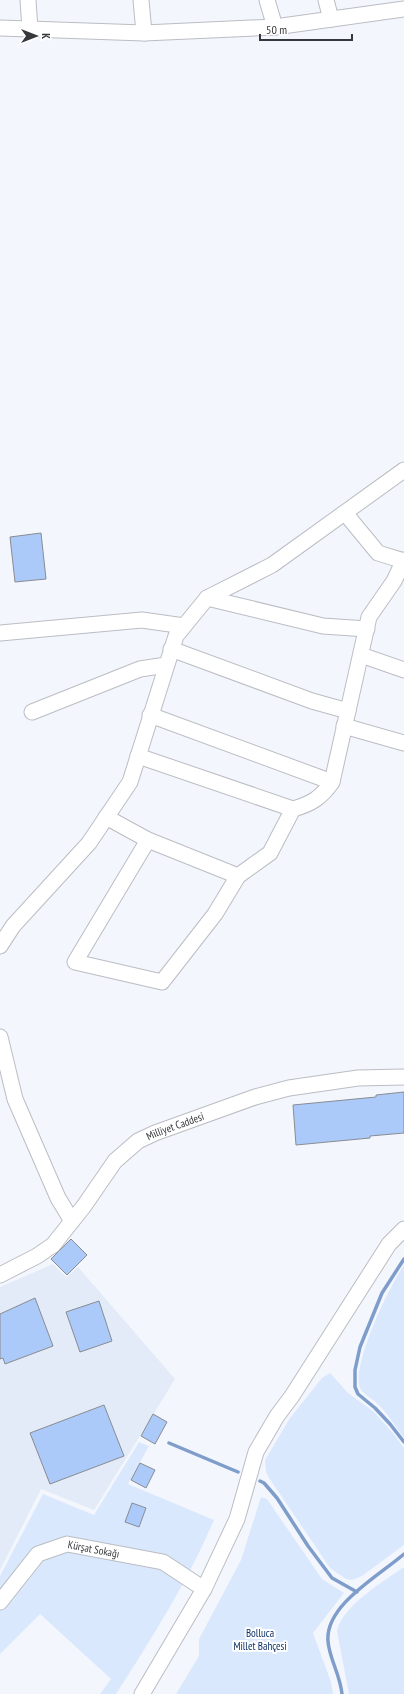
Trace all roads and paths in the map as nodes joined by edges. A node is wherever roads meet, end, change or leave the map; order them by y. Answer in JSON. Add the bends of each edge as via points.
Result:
{"nodes":[{"id":1,"x":28,"y":0,"type":"edge"},
{"id":2,"x":141,"y":0,"type":"edge"},
{"id":3,"x":267,"y":0,"type":"edge"},
{"id":4,"x":326,"y":0,"type":"edge"},
{"id":5,"x":396,"y":7,"type":"edge"},
{"id":6,"x":331,"y":19,"type":"junction"},
{"id":7,"x":275,"y":27,"type":"junction"},
{"id":8,"x":0,"y":28,"type":"edge"},
{"id":9,"x":30,"y":29,"type":"junction"},
{"id":10,"x":144,"y":33,"type":"junction"},
{"id":11,"x":404,"y":470,"type":"edge"},
{"id":12,"x":345,"y":513,"type":"junction"},
{"id":13,"x":403,"y":561,"type":"edge"},
{"id":14,"x":399,"y":583,"type":"edge"},
{"id":15,"x":207,"y":598,"type":"junction"},
{"id":16,"x":184,"y":626,"type":"junction"},
{"id":17,"x":367,"y":629,"type":"junction"},
{"id":18,"x":0,"y":633,"type":"edge"},
{"id":19,"x":171,"y":649,"type":"junction"},
{"id":20,"x":361,"y":655,"type":"junction"},
{"id":21,"x":166,"y":665,"type":"junction"},
{"id":22,"x":404,"y":670,"type":"edge"},
{"id":23,"x":348,"y":711,"type":"junction"},
{"id":24,"x":32,"y":712,"type":"dead end"},
{"id":25,"x":150,"y":715,"type":"junction"},
{"id":26,"x":344,"y":726,"type":"junction"},
{"id":27,"x":404,"y":743,"type":"edge"},
{"id":28,"x":138,"y":756,"type":"junction"},
{"id":29,"x":332,"y":782,"type":"junction"},
{"id":30,"x":293,"y":809,"type":"junction"},
{"id":31,"x":106,"y":817,"type":"junction"},
{"id":32,"x":148,"y":840,"type":"junction"},
{"id":33,"x":238,"y":876,"type":"junction"},
{"id":34,"x":0,"y":946,"type":"edge"},
{"id":35,"x":0,"y":1037,"type":"edge"},
{"id":36,"x":404,"y":1077,"type":"edge"},
{"id":37,"x":72,"y":1222,"type":"junction"},
{"id":38,"x":404,"y":1230,"type":"edge"},
{"id":39,"x":0,"y":1275,"type":"edge"},
{"id":40,"x":204,"y":1589,"type":"junction"},
{"id":41,"x":0,"y":1602,"type":"edge"},
{"id":42,"x":142,"y":1694,"type":"edge"}],
"edges":[{"from":1,"to":9,"type":"street"},
{"from":2,"to":10,"type":"street"},
{"from":3,"to":7,"type":"street"},
{"from":4,"to":6,"type":"street"},
{"from":5,"to":6,"type":"street"},
{"from":6,"to":7,"type":"street"},
{"from":7,"to":10,"type":"street"},
{"from":8,"to":9,"type":"street"},
{"from":9,"to":10,"type":"street"},
{"from":11,"to":12,"type":"street"},
{"from":12,"to":13,"type":"street","via":[[378,553]]},
{"from":12,"to":15,"type":"street","via":[[272,564]]},
{"from":13,"to":14,"type":"street"},
{"from":14,"to":17,"type":"street","via":[[369,617]]},
{"from":15,"to":16,"type":"street"},
{"from":15,"to":17,"type":"street","via":[[323,626]]},
{"from":16,"to":18,"type":"street","via":[[142,620]]},
{"from":16,"to":19,"type":"street","via":[[176,636]]},
{"from":17,"to":20,"type":"street"},
{"from":19,"to":21,"type":"street"},
{"from":19,"to":23,"type":"street","via":[[312,701]]},
{"from":20,"to":22,"type":"street"},
{"from":20,"to":23,"type":"street"},
{"from":21,"to":24,"type":"street","via":[[140,669]]},
{"from":21,"to":25,"type":"street"},
{"from":23,"to":26,"type":"street"},
{"from":25,"to":28,"type":"street"},
{"from":25,"to":29,"type":"street"},
{"from":26,"to":27,"type":"street"},
{"from":26,"to":29,"type":"street"},
{"from":28,"to":30,"type":"street"},
{"from":28,"to":31,"type":"street","via":[[130,782]]},
{"from":29,"to":30,"type":"street","via":[[323,795]]},
{"from":30,"to":33,"type":"street","via":[[270,853]]},
{"from":31,"to":32,"type":"street"},
{"from":31,"to":34,"type":"street","via":[[89,843],[12,926]]},
{"from":32,"to":33,"type":"street"},
{"from":32,"to":33,"type":"street","via":[[75,962],[162,982],[215,914]]},
{"from":35,"to":37,"type":"street","via":[[15,1099],[58,1198]]},
{"from":36,"to":37,"type":"street","name":"Milliyet Caddesi","via":[[358,1078],[289,1088],[255,1097],[155,1133],[138,1141],[115,1161]]},
{"from":37,"to":39,"type":"street","name":"Milliyet Caddesi","via":[[53,1245]]},
{"from":38,"to":40,"type":"street","via":[[389,1244],[256,1452],[237,1519]]},
{"from":40,"to":41,"type":"street","name":"Kürşat Sokağı","via":[[163,1562],[67,1544],[38,1554]]},
{"from":40,"to":42,"type":"street"}]}
